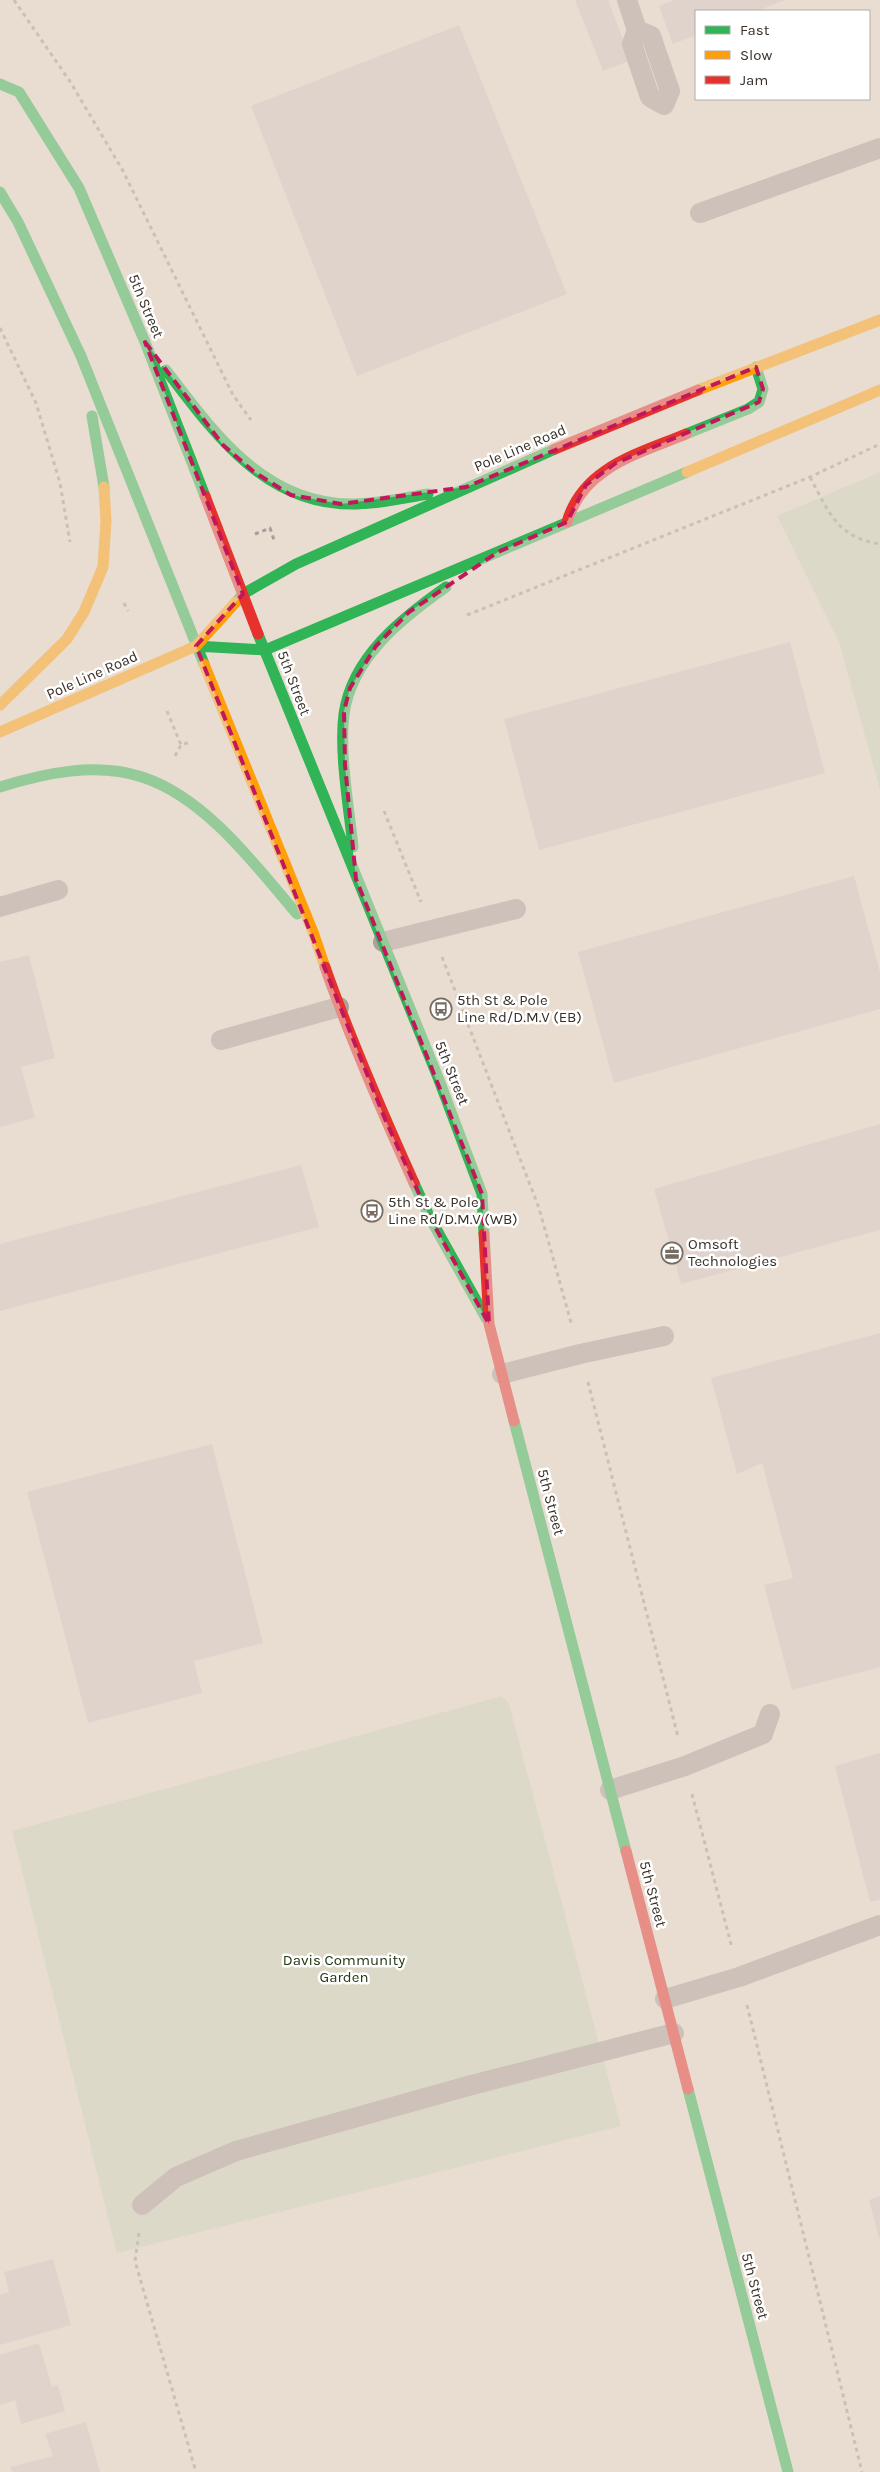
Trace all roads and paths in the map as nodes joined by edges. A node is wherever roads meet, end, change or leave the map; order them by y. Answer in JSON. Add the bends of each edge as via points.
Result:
{"nodes":[{"id":1,"x":14,"y":0,"type":"edge"},
{"id":2,"x":627,"y":0,"type":"edge"},
{"id":3,"x":637,"y":30,"type":"dead end"},
{"id":4,"x":0,"y":84,"type":"edge"},
{"id":5,"x":880,"y":148,"type":"edge"},
{"id":6,"x":0,"y":192,"type":"edge"},
{"id":7,"x":700,"y":213,"type":"dead end"},
{"id":8,"x":880,"y":320,"type":"edge"},
{"id":9,"x":0,"y":328,"type":"edge"},
{"id":10,"x":146,"y":342,"type":"junction"},
{"id":11,"x":81,"y":356,"type":"junction"},
{"id":12,"x":756,"y":366,"type":"junction"},
{"id":13,"x":880,"y":390,"type":"edge"},
{"id":14,"x":255,"y":426,"type":"dead end"},
{"id":15,"x":810,"y":477,"type":"dead end"},
{"id":16,"x":466,"y":487,"type":"junction"},
{"id":17,"x":567,"y":522,"type":"junction"},
{"id":18,"x":255,"y":534,"type":"dead end"},
{"id":19,"x":276,"y":542,"type":"dead end"},
{"id":20,"x":880,"y":544,"type":"edge"},
{"id":21,"x":71,"y":552,"type":"dead end"},
{"id":22,"x":498,"y":552,"type":"junction"},
{"id":23,"x":243,"y":594,"type":"junction"},
{"id":24,"x":196,"y":646,"type":"junction"},
{"id":25,"x":265,"y":650,"type":"junction"},
{"id":26,"x":0,"y":705,"type":"edge"},
{"id":27,"x":167,"y":711,"type":"dead end"},
{"id":28,"x":0,"y":732,"type":"edge"},
{"id":29,"x":190,"y":742,"type":"dead end"},
{"id":30,"x":0,"y":787,"type":"edge"},
{"id":31,"x":356,"y":879,"type":"junction"},
{"id":32,"x":58,"y":890,"type":"dead end"},
{"id":33,"x":0,"y":907,"type":"edge"},
{"id":34,"x":516,"y":909,"type":"dead end"},
{"id":35,"x":313,"y":932,"type":"junction"},
{"id":36,"x":383,"y":942,"type":"junction"},
{"id":37,"x":340,"y":1007,"type":"junction"},
{"id":38,"x":221,"y":1040,"type":"dead end"},
{"id":39,"x":490,"y":1324,"type":"junction"},
{"id":40,"x":664,"y":1336,"type":"dead end"},
{"id":41,"x":502,"y":1374,"type":"junction"},
{"id":42,"x":770,"y":1714,"type":"dead end"},
{"id":43,"x":610,"y":1790,"type":"junction"},
{"id":44,"x":880,"y":1924,"type":"edge"},
{"id":45,"x":665,"y":1999,"type":"junction"},
{"id":46,"x":674,"y":2033,"type":"junction"},
{"id":47,"x":142,"y":2205,"type":"joint"},
{"id":48,"x":196,"y":2472,"type":"edge"},
{"id":49,"x":788,"y":2472,"type":"edge"}],
"edges":[{"from":1,"to":14,"type":"path","via":[[71,83],[123,171],[233,395]]},
{"from":2,"to":3,"type":"lane"},
{"from":4,"to":10,"type":"main road","name":"5th Street","via":[[19,92],[79,188]]},
{"from":5,"to":7,"type":"lane"},
{"from":6,"to":11,"type":"main road","name":"5th Street","via":[[18,222]]},
{"from":8,"to":12,"type":"main road","name":"Pole Line Road"},
{"from":9,"to":21,"type":"path","via":[[36,404],[60,484]]},
{"from":10,"to":16,"type":"main road","via":[[223,445],[254,472],[291,494],[341,504],[378,502]]},
{"from":10,"to":23,"type":"main road","name":"5th Street"},
{"from":11,"to":24,"type":"main road","name":"5th Street","via":[[164,558]]},
{"from":11,"to":26,"type":"main road","via":[[104,478],[103,567],[84,612],[67,639]]},
{"from":12,"to":16,"type":"main road","name":"Pole Line Road"},
{"from":12,"to":17,"type":"main road","via":[[763,389],[759,402],[616,463],[586,485],[572,505]]},
{"from":13,"to":17,"type":"main road","name":"Pole Line Road"},
{"from":15,"to":20,"type":"path","via":[[833,520],[844,531],[862,541]]},
{"from":16,"to":23,"type":"main road","name":"Pole Line Road","via":[[292,566]]},
{"from":17,"to":22,"type":"main road","name":"Pole Line Road"},
{"from":18,"to":19,"type":"path","via":[[270,528]]},
{"from":22,"to":25,"type":"main road","name":"Pole Line Road"},
{"from":22,"to":31,"type":"main road","via":[[409,612],[376,646],[350,688],[344,711],[344,765]]},
{"from":23,"to":24,"type":"main road","name":"Pole Line Road"},
{"from":23,"to":25,"type":"main road","name":"5th Street"},
{"from":24,"to":25,"type":"main road","name":"Pole Line Road"},
{"from":24,"to":28,"type":"main road","name":"Pole Line Road"},
{"from":24,"to":35,"type":"main road","name":"5th Street"},
{"from":25,"to":31,"type":"main road","name":"5th Street"},
{"from":27,"to":29,"type":"path","via":[[181,745]]},
{"from":30,"to":35,"type":"main road","via":[[53,773],[93,769],[134,774],[158,783],[189,803],[234,841]]},
{"from":31,"to":36,"type":"main road","name":"5th Street"},
{"from":32,"to":33,"type":"lane"},
{"from":34,"to":36,"type":"lane"},
{"from":35,"to":37,"type":"main road","name":"5th Street"},
{"from":36,"to":39,"type":"main road","name":"5th Street","via":[[482,1194]]},
{"from":37,"to":38,"type":"lane"},
{"from":37,"to":39,"type":"main road","name":"5th Street","via":[[385,1119],[430,1218]]},
{"from":39,"to":41,"type":"main road","name":"5th Street"},
{"from":40,"to":41,"type":"lane"},
{"from":41,"to":43,"type":"main road","name":"5th Street"},
{"from":42,"to":43,"type":"lane","via":[[763,1734],[685,1766]]},
{"from":43,"to":45,"type":"main road","name":"5th Street"},
{"from":44,"to":45,"type":"lane","via":[[739,1977]]},
{"from":45,"to":46,"type":"main road","name":"5th Street"},
{"from":46,"to":47,"type":"lane","via":[[236,2151],[176,2178]]},
{"from":46,"to":49,"type":"main road","name":"5th Street"},
{"from":47,"to":48,"type":"path","via":[[135,2261]]}]}
